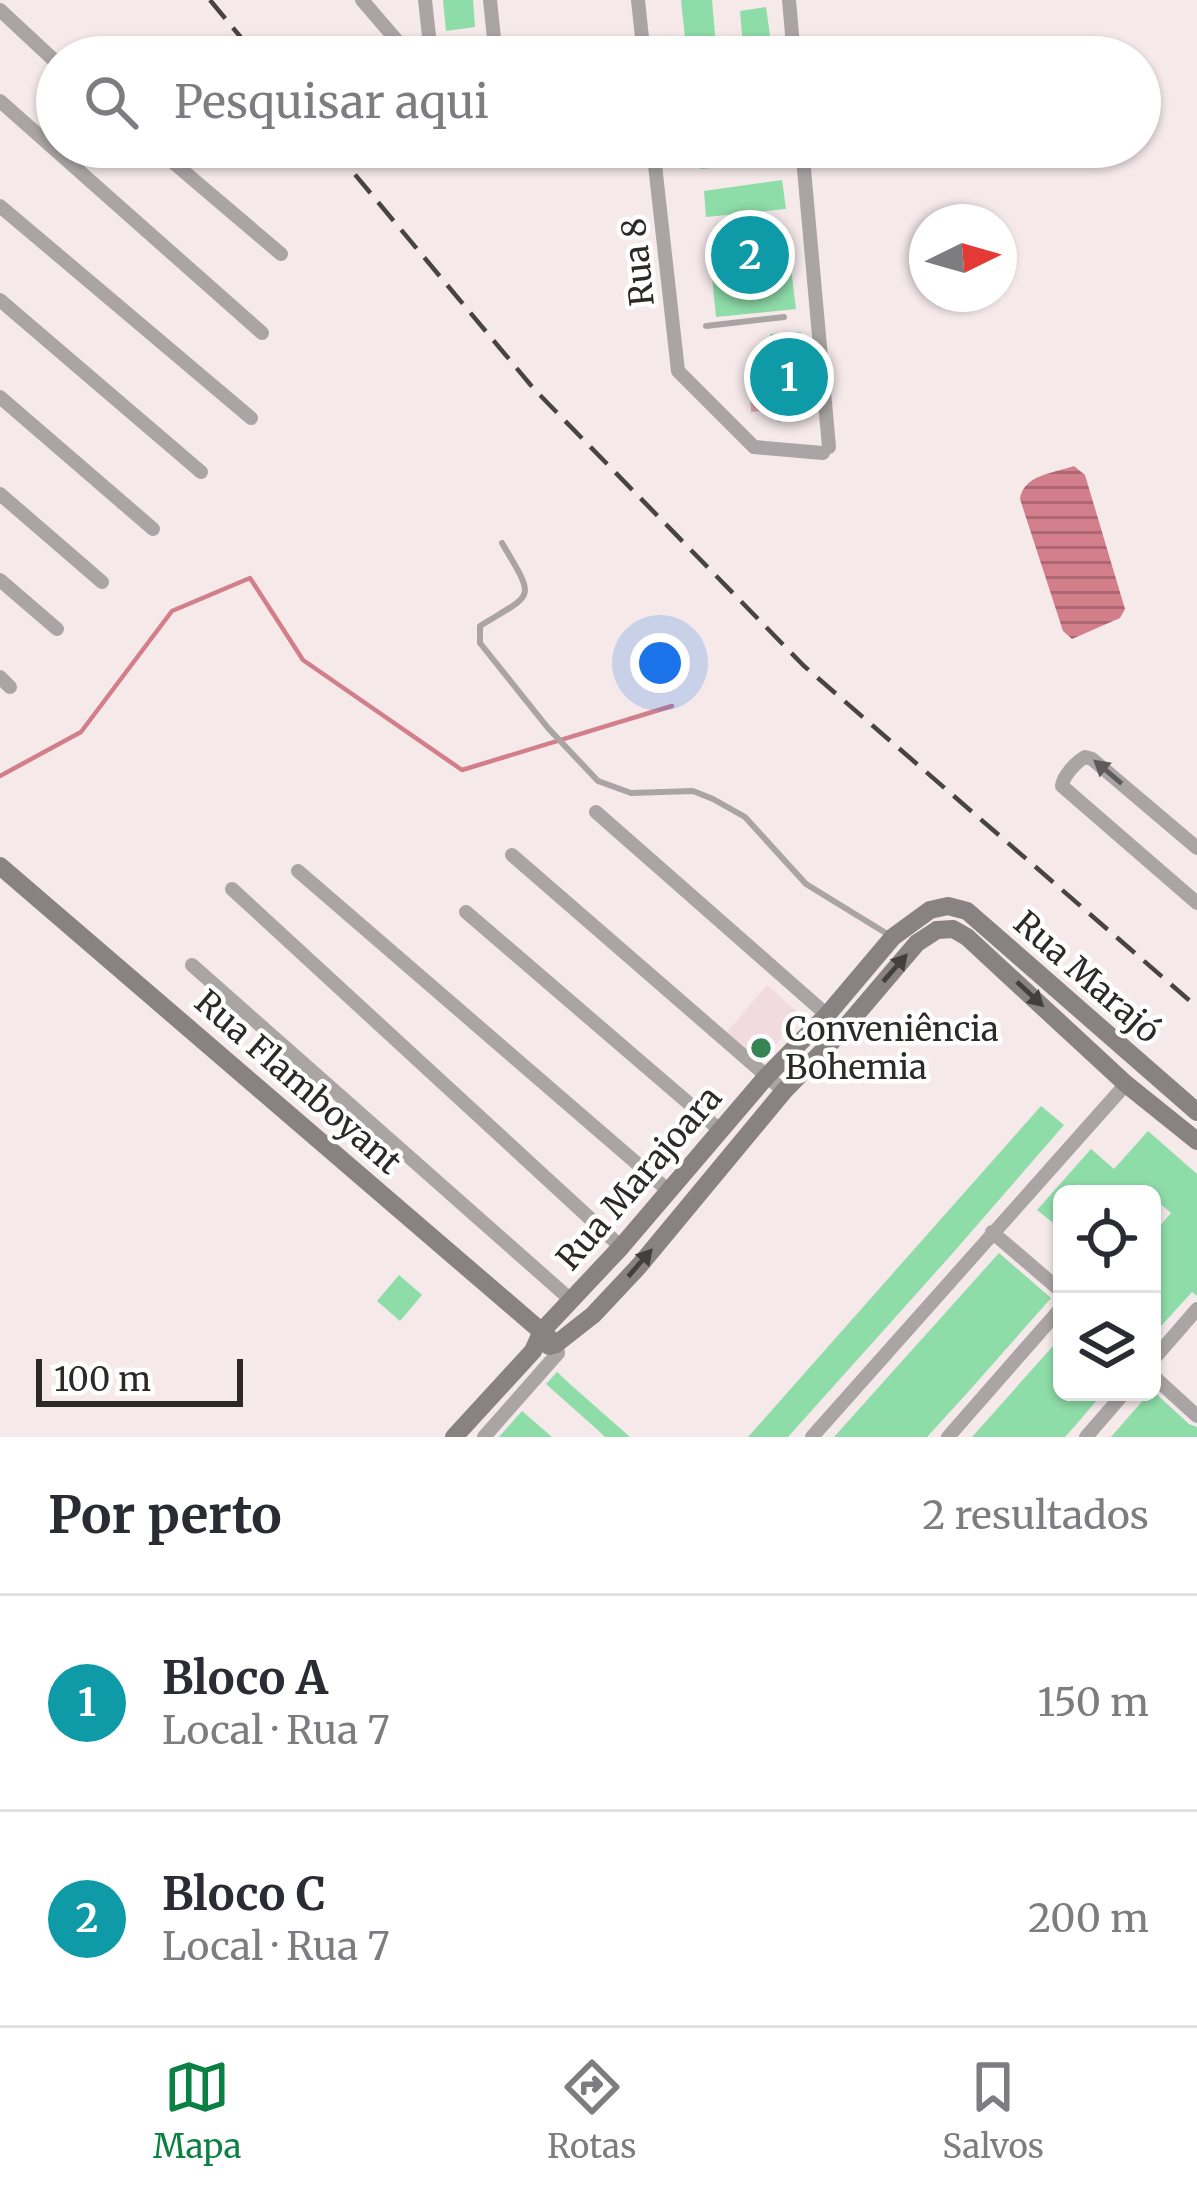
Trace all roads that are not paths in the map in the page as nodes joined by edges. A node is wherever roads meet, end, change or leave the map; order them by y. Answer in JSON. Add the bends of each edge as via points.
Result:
{"nodes":[{"id":1,"x":362,"y":0,"type":"edge"},
{"id":2,"x":425,"y":0,"type":"edge"},
{"id":3,"x":490,"y":0,"type":"edge"},
{"id":4,"x":638,"y":0,"type":"edge"},
{"id":5,"x":789,"y":0,"type":"edge"},
{"id":6,"x":0,"y":10,"type":"edge"},
{"id":7,"x":393,"y":36,"type":"edge"},
{"id":8,"x":429,"y":36,"type":"edge"},
{"id":9,"x":494,"y":36,"type":"edge"},
{"id":10,"x":642,"y":36,"type":"edge"},
{"id":11,"x":792,"y":36,"type":"edge"},
{"id":12,"x":36,"y":43,"type":"edge"},
{"id":13,"x":0,"y":101,"type":"edge"},
{"id":14,"x":36,"y":133,"type":"edge"},
{"id":15,"x":76,"y":168,"type":"edge"},
{"id":16,"x":180,"y":168,"type":"edge"},
{"id":17,"x":655,"y":168,"type":"edge"},
{"id":18,"x":804,"y":168,"type":"edge"},
{"id":19,"x":0,"y":206,"type":"edge"},
{"id":20,"x":281,"y":254,"type":"dead end"},
{"id":21,"x":0,"y":300,"type":"edge"},
{"id":22,"x":784,"y":317,"type":"dead end"},
{"id":23,"x":706,"y":326,"type":"dead end"},
{"id":24,"x":262,"y":333,"type":"dead end"},
{"id":25,"x":0,"y":397,"type":"edge"},
{"id":26,"x":251,"y":418,"type":"dead end"},
{"id":27,"x":202,"y":472,"type":"dead end"},
{"id":28,"x":0,"y":494,"type":"edge"},
{"id":29,"x":153,"y":529,"type":"dead end"},
{"id":30,"x":502,"y":543,"type":"dead end"},
{"id":31,"x":0,"y":580,"type":"edge"},
{"id":32,"x":102,"y":582,"type":"dead end"},
{"id":33,"x":57,"y":629,"type":"dead end"},
{"id":34,"x":596,"y":812,"type":"dead end"},
{"id":35,"x":1197,"y":848,"type":"edge"},
{"id":36,"x":512,"y":855,"type":"dead end"},
{"id":37,"x":0,"y":866,"type":"edge"},
{"id":38,"x":298,"y":872,"type":"dead end"},
{"id":39,"x":232,"y":889,"type":"dead end"},
{"id":40,"x":1197,"y":903,"type":"edge"},
{"id":41,"x":929,"y":910,"type":"junction"},
{"id":42,"x":466,"y":912,"type":"dead end"},
{"id":43,"x":937,"y":930,"type":"junction"},
{"id":44,"x":893,"y":937,"type":"junction"},
{"id":45,"x":192,"y":965,"type":"dead end"},
{"id":46,"x":827,"y":1015,"type":"junction"},
{"id":47,"x":766,"y":1077,"type":"junction"},
{"id":48,"x":1126,"y":1084,"type":"junction"},
{"id":49,"x":784,"y":1091,"type":"junction"},
{"id":50,"x":1196,"y":1111,"type":"edge"},
{"id":51,"x":1179,"y":1126,"type":"junction"},
{"id":52,"x":721,"y":1131,"type":"junction"},
{"id":53,"x":1197,"y":1141,"type":"edge"},
{"id":54,"x":670,"y":1192,"type":"junction"},
{"id":55,"x":992,"y":1232,"type":"junction"},
{"id":56,"x":621,"y":1247,"type":"junction"},
{"id":57,"x":1053,"y":1284,"type":"edge"},
{"id":58,"x":571,"y":1300,"type":"junction"},
{"id":59,"x":1197,"y":1309,"type":"edge"},
{"id":60,"x":1053,"y":1317,"type":"edge"},
{"id":61,"x":549,"y":1337,"type":"junction"},
{"id":62,"x":1161,"y":1351,"type":"edge"},
{"id":63,"x":1161,"y":1383,"type":"edge"},
{"id":64,"x":1117,"y":1401,"type":"edge"},
{"id":65,"x":1197,"y":1416,"type":"edge"},
{"id":66,"x":454,"y":1437,"type":"edge"},
{"id":67,"x":484,"y":1437,"type":"edge"},
{"id":68,"x":812,"y":1437,"type":"edge"},
{"id":69,"x":949,"y":1437,"type":"edge"},
{"id":70,"x":1086,"y":1437,"type":"edge"}],
"edges":[{"from":1,"to":7,"type":"street"},
{"from":2,"to":8,"type":"street"},
{"from":3,"to":9,"type":"street"},
{"from":4,"to":10,"type":"street"},
{"from":5,"to":11,"type":"street"},
{"from":6,"to":12,"type":"street"},
{"from":13,"to":14,"type":"street"},
{"from":15,"to":24,"type":"street"},
{"from":16,"to":20,"type":"street"},
{"from":17,"to":18,"type":"street","name":"Rua 8","via":[[678,371],[754,447],[826,450]]},
{"from":19,"to":26,"type":"street"},
{"from":21,"to":27,"type":"street"},
{"from":22,"to":23,"type":"lane"},
{"from":25,"to":29,"type":"street"},
{"from":28,"to":32,"type":"street"},
{"from":30,"to":44,"type":"lane","via":[[526,590],[479,626],[480,643],[598,781],[631,793],[693,791],[712,799],[745,817],[806,884]]},
{"from":31,"to":33,"type":"street"},
{"from":34,"to":46,"type":"street"},
{"from":35,"to":40,"type":"street","one_way":true,"via":[[1092,759],[1080,760],[1063,781]]},
{"from":36,"to":47,"type":"street"},
{"from":37,"to":61,"type":"street","name":"Rua Flamboyant"},
{"from":38,"to":54,"type":"street"},
{"from":39,"to":56,"type":"street"},
{"from":41,"to":43,"type":"street"},
{"from":41,"to":44,"type":"street","name":"Rua Marajoara"},
{"from":41,"to":50,"type":"street","name":"Rua Marajó","via":[[968,911]]},
{"from":42,"to":52,"type":"street"},
{"from":43,"to":48,"type":"street","name":"Rua Marajó","one_way":true,"via":[[967,937]]},
{"from":49,"to":43,"type":"street","name":"Rua Marajoara","one_way":true,"via":[[916,943]]},
{"from":44,"to":46,"type":"street","name":"Rua Marajoara"},
{"from":45,"to":58,"type":"street"},
{"from":46,"to":47,"type":"street","name":"Rua Marajoara"},
{"from":47,"to":49,"type":"street"},
{"from":47,"to":52,"type":"street","name":"Rua Marajoara"},
{"from":48,"to":51,"type":"street","name":"Rua Marajó"},
{"from":48,"to":55,"type":"street"},
{"from":61,"to":49,"type":"street","name":"Rua Marajoara","one_way":true,"via":[[593,1315]]},
{"from":50,"to":51,"type":"street"},
{"from":51,"to":53,"type":"street","name":"Rua Marajó"},
{"from":52,"to":54,"type":"street","name":"Rua Marajoara"},
{"from":54,"to":56,"type":"street","name":"Rua Marajoara"},
{"from":55,"to":57,"type":"street"},
{"from":55,"to":68,"type":"street"},
{"from":56,"to":58,"type":"street","name":"Rua Marajoara"},
{"from":58,"to":61,"type":"street","name":"Rua Marajoara"},
{"from":59,"to":62,"type":"street"},
{"from":60,"to":69,"type":"street"},
{"from":61,"to":66,"type":"street"},
{"from":61,"to":67,"type":"street","via":[[558,1353]]},
{"from":63,"to":65,"type":"street"},
{"from":64,"to":70,"type":"street"}]}
